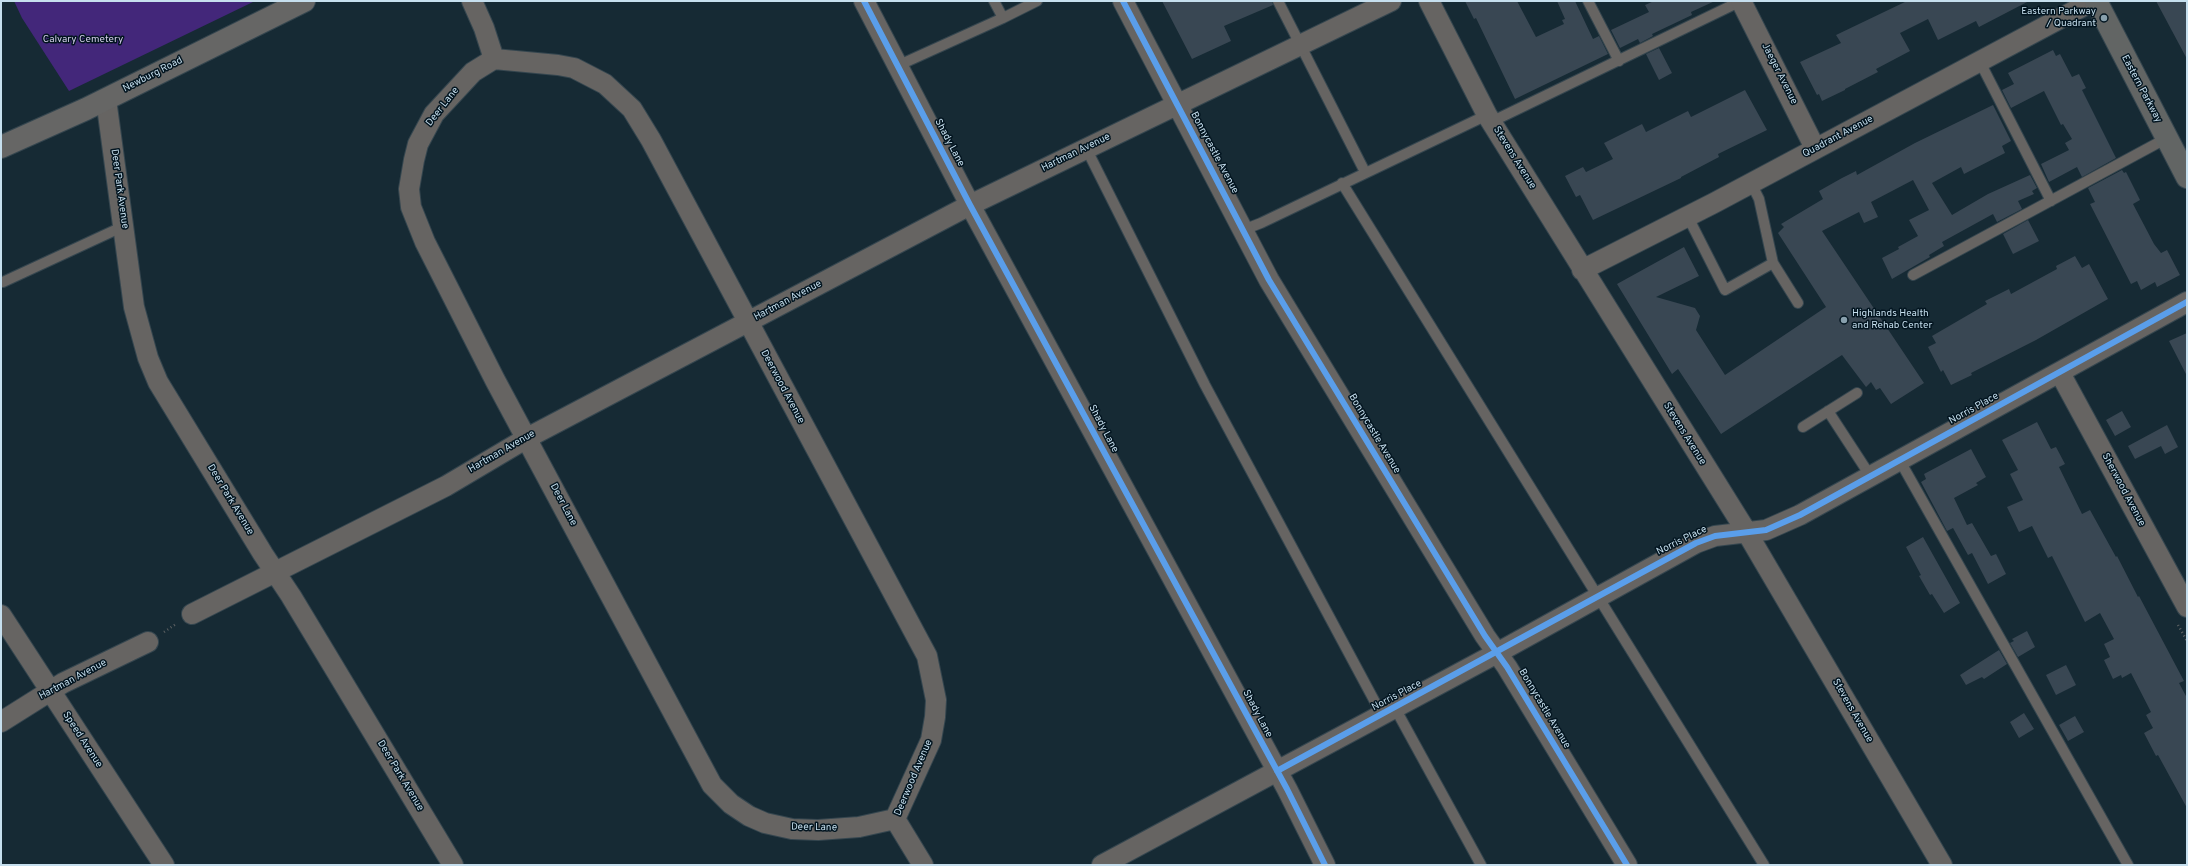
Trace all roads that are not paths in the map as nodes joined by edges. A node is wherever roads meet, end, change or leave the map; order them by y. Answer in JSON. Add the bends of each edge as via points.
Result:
{"nodes":[{"id":1,"x":304,"y":1,"type":"edge"},
{"id":2,"x":472,"y":1,"type":"edge"},
{"id":3,"x":864,"y":1,"type":"edge"},
{"id":4,"x":994,"y":1,"type":"edge"},
{"id":5,"x":1038,"y":1,"type":"edge"},
{"id":6,"x":1123,"y":1,"type":"edge"},
{"id":7,"x":1278,"y":1,"type":"edge"},
{"id":8,"x":1391,"y":1,"type":"edge"},
{"id":9,"x":1429,"y":1,"type":"edge"},
{"id":10,"x":1588,"y":1,"type":"edge"},
{"id":11,"x":1741,"y":1,"type":"edge"},
{"id":12,"x":2092,"y":1,"type":"edge"},
{"id":13,"x":2096,"y":1,"type":"edge"},
{"id":14,"x":1003,"y":18,"type":"junction"},
{"id":15,"x":1301,"y":45,"type":"junction"},
{"id":16,"x":494,"y":59,"type":"junction"},
{"id":17,"x":1619,"y":61,"type":"junction"},
{"id":18,"x":1980,"y":62,"type":"junction"},
{"id":19,"x":898,"y":66,"type":"junction"},
{"id":20,"x":106,"y":99,"type":"junction"},
{"id":21,"x":1178,"y":105,"type":"junction"},
{"id":22,"x":1489,"y":119,"type":"junction"},
{"id":23,"x":2167,"y":138,"type":"junction"},
{"id":24,"x":1,"y":147,"type":"edge"},
{"id":25,"x":1086,"y":148,"type":"junction"},
{"id":26,"x":1815,"y":148,"type":"junction"},
{"id":27,"x":1366,"y":172,"type":"junction"},
{"id":28,"x":2187,"y":177,"type":"edge"},
{"id":29,"x":1342,"y":183,"type":"junction"},
{"id":30,"x":1751,"y":183,"type":"junction"},
{"id":31,"x":2051,"y":201,"type":"junction"},
{"id":32,"x":970,"y":205,"type":"junction"},
{"id":33,"x":1688,"y":217,"type":"junction"},
{"id":34,"x":124,"y":226,"type":"junction"},
{"id":35,"x":1243,"y":230,"type":"junction"},
{"id":36,"x":1773,"y":263,"type":"junction"},
{"id":37,"x":1582,"y":270,"type":"junction"},
{"id":38,"x":1913,"y":276,"type":"dead end"},
{"id":39,"x":3,"y":282,"type":"dead end"},
{"id":40,"x":2187,"y":302,"type":"edge"},
{"id":41,"x":1798,"y":303,"type":"dead end"},
{"id":42,"x":748,"y":322,"type":"junction"},
{"id":43,"x":2060,"y":373,"type":"junction"},
{"id":44,"x":1857,"y":393,"type":"dead end"},
{"id":45,"x":1828,"y":411,"type":"junction"},
{"id":46,"x":1803,"y":426,"type":"dead end"},
{"id":47,"x":527,"y":438,"type":"junction"},
{"id":48,"x":1900,"y":461,"type":"junction"},
{"id":49,"x":1871,"y":477,"type":"junction"},
{"id":50,"x":1746,"y":531,"type":"junction"},
{"id":51,"x":276,"y":572,"type":"junction"},
{"id":52,"x":1598,"y":598,"type":"junction"},
{"id":53,"x":2187,"y":607,"type":"edge"},
{"id":54,"x":192,"y":614,"type":"road end"},
{"id":55,"x":1,"y":615,"type":"edge"},
{"id":56,"x":148,"y":642,"type":"road end"},
{"id":57,"x":1497,"y":653,"type":"junction"},
{"id":58,"x":50,"y":691,"type":"junction"},
{"id":59,"x":1389,"y":712,"type":"junction"},
{"id":60,"x":1,"y":722,"type":"edge"},
{"id":61,"x":1277,"y":771,"type":"junction"},
{"id":62,"x":895,"y":819,"type":"junction"},
{"id":63,"x":1113,"y":862,"type":"edge"},
{"id":64,"x":164,"y":865,"type":"edge"},
{"id":65,"x":453,"y":865,"type":"edge"},
{"id":66,"x":923,"y":865,"type":"edge"},
{"id":67,"x":1325,"y":865,"type":"edge"},
{"id":68,"x":1481,"y":865,"type":"edge"},
{"id":69,"x":1627,"y":865,"type":"edge"},
{"id":70,"x":1764,"y":865,"type":"edge"},
{"id":71,"x":1942,"y":865,"type":"edge"},
{"id":72,"x":2128,"y":865,"type":"edge"}],
"edges":[{"from":1,"to":20,"type":"main road","name":"Newburg Road"},
{"from":2,"to":16,"type":"street"},
{"from":3,"to":19,"type":"street","name":"Shady Lane"},
{"from":4,"to":14,"type":"lane"},
{"from":5,"to":14,"type":"lane"},
{"from":6,"to":21,"type":"street","name":"Bonnycastle Avenue"},
{"from":7,"to":15,"type":"lane"},
{"from":8,"to":15,"type":"street","name":"Hartman Avenue"},
{"from":9,"to":22,"type":"street","name":"Stevens Avenue"},
{"from":10,"to":17,"type":"lane"},
{"from":11,"to":17,"type":"lane"},
{"from":11,"to":26,"type":"street","name":"Jaeger Avenue"},
{"from":12,"to":18,"type":"street","name":"Quadrant Avenue"},
{"from":13,"to":23,"type":"main road","name":"Eastern Parkway"},
{"from":14,"to":19,"type":"lane"},
{"from":15,"to":21,"type":"street","name":"Hartman Avenue"},
{"from":15,"to":27,"type":"lane"},
{"from":16,"to":42,"type":"street","name":"Deerwood Avenue","via":[[558,64],[574,68],[620,95],[651,140]]},
{"from":16,"to":47,"type":"street","name":"Deer Lane","via":[[473,72],[434,114],[418,144],[409,189],[412,207],[425,242]]},
{"from":17,"to":22,"type":"lane"},
{"from":18,"to":26,"type":"street","name":"Quadrant Avenue"},
{"from":18,"to":31,"type":"lane"},
{"from":19,"to":32,"type":"street","name":"Shady Lane"},
{"from":20,"to":24,"type":"main road","name":"Newburg Road"},
{"from":20,"to":34,"type":"street","name":"Deer Park Avenue"},
{"from":21,"to":25,"type":"street","name":"Hartman Avenue"},
{"from":21,"to":35,"type":"street","name":"Bonnycastle Avenue"},
{"from":22,"to":27,"type":"lane"},
{"from":22,"to":37,"type":"street","name":"Stevens Avenue"},
{"from":23,"to":28,"type":"main road","name":"Eastern Parkway"},
{"from":23,"to":31,"type":"lane"},
{"from":25,"to":32,"type":"street","name":"Hartman Avenue"},
{"from":25,"to":59,"type":"lane","via":[[1205,385]]},
{"from":26,"to":30,"type":"street","name":"Quadrant Avenue"},
{"from":27,"to":29,"type":"lane"},
{"from":29,"to":35,"type":"lane"},
{"from":29,"to":52,"type":"lane"},
{"from":30,"to":33,"type":"street","name":"Quadrant Avenue"},
{"from":30,"to":36,"type":"lane","via":[[1759,199]]},
{"from":31,"to":38,"type":"lane"},
{"from":32,"to":42,"type":"street","name":"Hartman Avenue"},
{"from":32,"to":61,"type":"street","name":"Shady Lane"},
{"from":33,"to":36,"type":"lane","via":[[1725,290]]},
{"from":33,"to":37,"type":"street","name":"Quadrant Avenue"},
{"from":34,"to":39,"type":"lane"},
{"from":34,"to":51,"type":"street","name":"Deer Park Avenue","via":[[134,307],[148,358],[158,382]]},
{"from":35,"to":57,"type":"street","name":"Bonnycastle Avenue","via":[[1269,280]]},
{"from":36,"to":41,"type":"lane"},
{"from":37,"to":50,"type":"street","name":"Stevens Avenue"},
{"from":40,"to":43,"type":"street","name":"Norris Place"},
{"from":42,"to":47,"type":"street","name":"Hartman Avenue"},
{"from":42,"to":62,"type":"street","name":"Deerwood Avenue","via":[[927,656],[936,700],[931,740]]},
{"from":43,"to":48,"type":"street","name":"Norris Place"},
{"from":43,"to":53,"type":"street","name":"Sherwood Avenue"},
{"from":44,"to":45,"type":"lane"},
{"from":45,"to":46,"type":"lane"},
{"from":45,"to":49,"type":"lane"},
{"from":47,"to":51,"type":"street","name":"Hartman Avenue","via":[[446,486]]},
{"from":47,"to":62,"type":"street","name":"Deer Lane","via":[[712,785],[731,804],[749,816],[765,823],[792,829],[859,827]]},
{"from":48,"to":49,"type":"street","name":"Norris Place"},
{"from":48,"to":72,"type":"lane"},
{"from":49,"to":50,"type":"street","name":"Norris Place","via":[[1766,530]]},
{"from":50,"to":52,"type":"street","name":"Norris Place","via":[[1715,536],[1696,543]]},
{"from":50,"to":71,"type":"street","name":"Stevens Avenue"},
{"from":51,"to":54,"type":"street","name":"Hartman Avenue"},
{"from":51,"to":65,"type":"street","name":"Deer Park Avenue"},
{"from":52,"to":57,"type":"street","name":"Norris Place"},
{"from":52,"to":70,"type":"lane"},
{"from":55,"to":58,"type":"street","name":"Speed Avenue"},
{"from":56,"to":58,"type":"street","name":"Hartman Avenue"},
{"from":57,"to":59,"type":"street","name":"Norris Place"},
{"from":57,"to":69,"type":"street","name":"Bonnycastle Avenue"},
{"from":58,"to":60,"type":"street","name":"Hartman Avenue"},
{"from":58,"to":64,"type":"street","name":"Speed Avenue"},
{"from":59,"to":61,"type":"street","name":"Norris Place"},
{"from":59,"to":68,"type":"lane"},
{"from":61,"to":63,"type":"street","name":"Norris Place"},
{"from":61,"to":67,"type":"street","name":"Shady Lane"},
{"from":62,"to":66,"type":"street","name":"Deerwood Avenue"}]}
